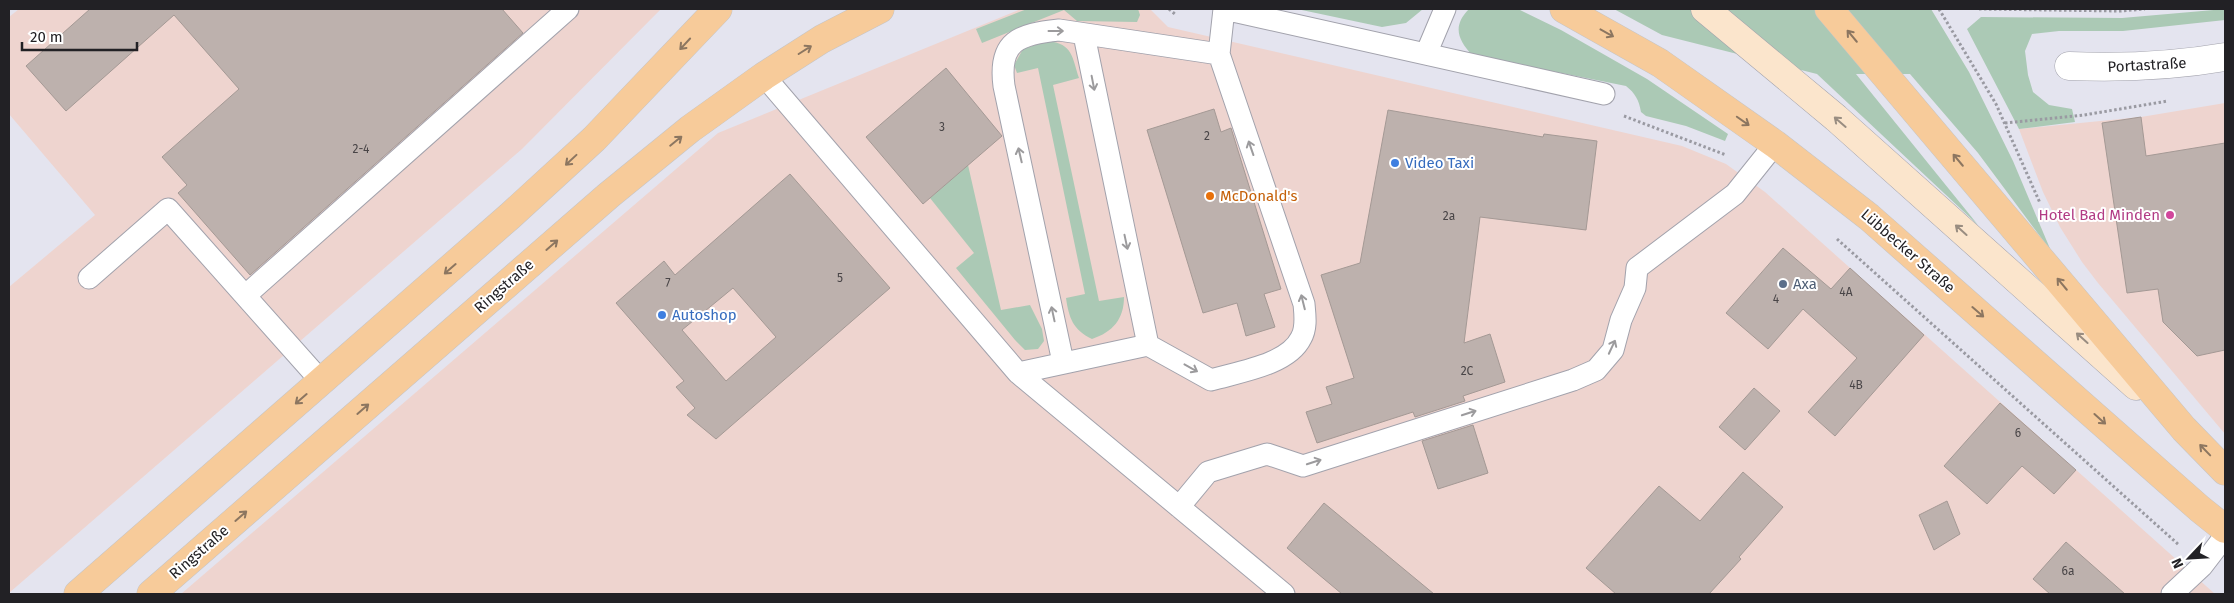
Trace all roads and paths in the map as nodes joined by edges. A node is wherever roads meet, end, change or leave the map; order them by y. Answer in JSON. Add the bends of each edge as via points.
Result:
{"nodes":[{"id":1,"x":718,"y":9,"type":"edge"},
{"id":2,"x":880,"y":9,"type":"edge"},
{"id":3,"x":1445,"y":9,"type":"edge"},
{"id":4,"x":1564,"y":9,"type":"edge"},
{"id":5,"x":1705,"y":9,"type":"edge"},
{"id":6,"x":1829,"y":9,"type":"edge"},
{"id":7,"x":1939,"y":9,"type":"edge"},
{"id":8,"x":1979,"y":9,"type":"edge"},
{"id":9,"x":2145,"y":9,"type":"edge"},
{"id":10,"x":559,"y":12,"type":"edge"},
{"id":11,"x":1084,"y":35,"type":"junction"},
{"id":12,"x":1219,"y":54,"type":"junction"},
{"id":13,"x":1426,"y":54,"type":"junction"},
{"id":14,"x":2225,"y":58,"type":"edge"},
{"id":15,"x":2068,"y":66,"type":"dead end"},
{"id":16,"x":764,"y":76,"type":"junction"},
{"id":17,"x":1604,"y":94,"type":"dead end"},
{"id":18,"x":2169,"y":101,"type":"dead end"},
{"id":19,"x":2005,"y":123,"type":"junction"},
{"id":20,"x":1776,"y":144,"type":"junction"},
{"id":21,"x":2042,"y":208,"type":"dead end"},
{"id":22,"x":89,"y":278,"type":"dead end"},
{"id":23,"x":246,"y":296,"type":"junction"},
{"id":24,"x":1148,"y":345,"type":"junction"},
{"id":25,"x":1063,"y":362,"type":"junction"},
{"id":26,"x":1018,"y":373,"type":"junction"},
{"id":27,"x":321,"y":381,"type":"junction"},
{"id":28,"x":2184,"y":429,"type":"junction"},
{"id":29,"x":2225,"y":471,"type":"edge"},
{"id":30,"x":1179,"y":507,"type":"junction"},
{"id":31,"x":2225,"y":529,"type":"edge"},
{"id":32,"x":2225,"y":536,"type":"edge"},
{"id":33,"x":78,"y":594,"type":"edge"},
{"id":34,"x":151,"y":594,"type":"edge"},
{"id":35,"x":1284,"y":594,"type":"edge"},
{"id":36,"x":2172,"y":594,"type":"edge"}],
"edges":[{"from":1,"to":27,"type":"main road","one_way":true,"via":[[594,138]]},
{"from":16,"to":2,"type":"main road","name":"Ringstraße","one_way":true},
{"from":3,"to":13,"type":"lane"},
{"from":4,"to":20,"type":"main road","name":"Lübbecker Straße","one_way":true,"via":[[1660,63]]},
{"from":28,"to":5,"type":"main road","one_way":true,"via":[[1836,118]]},
{"from":28,"to":6,"type":"main road","one_way":true},
{"from":7,"to":19,"type":"path"},
{"from":8,"to":9,"type":"path"},
{"from":10,"to":23,"type":"lane"},
{"from":11,"to":12,"type":"lane"},
{"from":11,"to":24,"type":"lane","one_way":true},
{"from":25,"to":11,"type":"lane","one_way":true,"via":[[1002,71],[1008,47],[1019,39],[1059,30]]},
{"from":12,"to":13,"type":"lane","via":[[1224,9]]},
{"from":24,"to":12,"type":"lane","one_way":true,"via":[[1211,380],[1277,360],[1292,351],[1302,338],[1306,320],[1304,304]]},
{"from":13,"to":17,"type":"lane"},
{"from":14,"to":15,"type":"street","name":"Portastraße","via":[[2106,68]]},
{"from":16,"to":26,"type":"lane"},
{"from":34,"to":16,"type":"main road","name":"Ringstraße","one_way":true,"via":[[610,195],[690,129]]},
{"from":18,"to":19,"type":"path","via":[[2084,115]]},
{"from":19,"to":21,"type":"path"},
{"from":30,"to":20,"type":"lane","one_way":true,"via":[[1208,472],[1267,454],[1303,466],[1596,370],[1613,350],[1635,288],[1637,268],[1735,194]]},
{"from":20,"to":31,"type":"main road","name":"Lübbecker Straße","one_way":true,"via":[[1869,217]]},
{"from":22,"to":23,"type":"lane","via":[[168,209]]},
{"from":23,"to":27,"type":"lane"},
{"from":24,"to":25,"type":"lane"},
{"from":25,"to":26,"type":"lane"},
{"from":26,"to":30,"type":"lane"},
{"from":27,"to":33,"type":"main road","one_way":true},
{"from":29,"to":28,"type":"main road","one_way":true},
{"from":30,"to":35,"type":"lane"},
{"from":32,"to":36,"type":"lane","via":[[2202,566]]}]}
